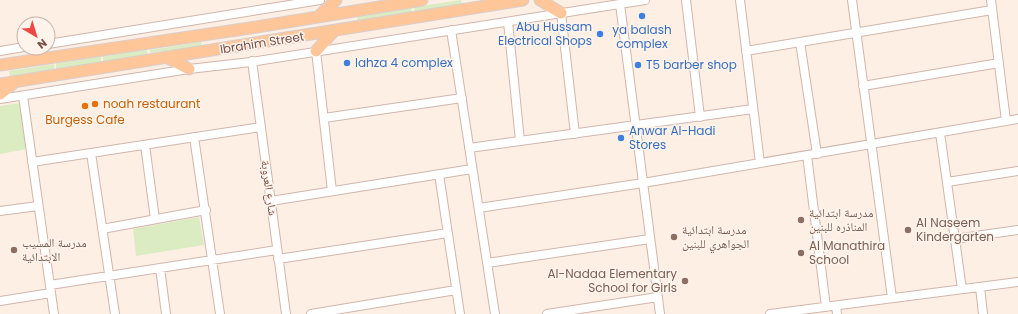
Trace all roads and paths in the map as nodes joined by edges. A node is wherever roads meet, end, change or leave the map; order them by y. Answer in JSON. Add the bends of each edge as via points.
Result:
{"nodes":[{"id":1,"x":320,"y":0,"type":"edge"},
{"id":2,"x":336,"y":0,"type":"edge"},
{"id":3,"x":422,"y":0,"type":"edge"},
{"id":4,"x":523,"y":0,"type":"edge"},
{"id":5,"x":540,"y":0,"type":"edge"},
{"id":6,"x":645,"y":0,"type":"edge"},
{"id":7,"x":686,"y":0,"type":"edge"},
{"id":8,"x":740,"y":0,"type":"edge"},
{"id":9,"x":852,"y":0,"type":"edge"},
{"id":10,"x":991,"y":0,"type":"edge"},
{"id":11,"x":620,"y":4,"type":"junction"},
{"id":12,"x":992,"y":10,"type":"junction"},
{"id":13,"x":561,"y":13,"type":"junction"},
{"id":14,"x":318,"y":17,"type":"junction"},
{"id":15,"x":290,"y":22,"type":"junction"},
{"id":16,"x":508,"y":22,"type":"junction"},
{"id":17,"x":270,"y":25,"type":"junction"},
{"id":18,"x":451,"y":30,"type":"junction"},
{"id":19,"x":334,"y":31,"type":"junction"},
{"id":20,"x":856,"y":33,"type":"junction"},
{"id":21,"x":290,"y":38,"type":"junction"},
{"id":22,"x":273,"y":41,"type":"junction"},
{"id":23,"x":800,"y":42,"type":"junction"},
{"id":24,"x":56,"y":43,"type":"edge"},
{"id":25,"x":16,"y":49,"type":"edge"},
{"id":26,"x":0,"y":50,"type":"edge"},
{"id":27,"x":316,"y":51,"type":"junction"},
{"id":28,"x":746,"y":51,"type":"junction"},
{"id":29,"x":168,"y":58,"type":"junction"},
{"id":30,"x":252,"y":61,"type":"junction"},
{"id":31,"x":999,"y":63,"type":"junction"},
{"id":32,"x":0,"y":65,"type":"edge"},
{"id":33,"x":189,"y":68,"type":"junction"},
{"id":34,"x":15,"y":82,"type":"junction"},
{"id":35,"x":0,"y":84,"type":"edge"},
{"id":36,"x":863,"y":86,"type":"junction"},
{"id":37,"x":0,"y":94,"type":"edge"},
{"id":38,"x":23,"y":96,"type":"junction"},
{"id":39,"x":462,"y":98,"type":"junction"},
{"id":40,"x":0,"y":99,"type":"edge"},
{"id":41,"x":753,"y":109,"type":"junction"},
{"id":42,"x":700,"y":117,"type":"junction"},
{"id":43,"x":324,"y":118,"type":"junction"},
{"id":44,"x":1018,"y":119,"type":"edge"},
{"id":45,"x":1006,"y":121,"type":"junction"},
{"id":46,"x":636,"y":125,"type":"junction"},
{"id":47,"x":261,"y":127,"type":"junction"},
{"id":48,"x":940,"y":132,"type":"junction"},
{"id":49,"x":575,"y":134,"type":"junction"},
{"id":50,"x":194,"y":137,"type":"junction"},
{"id":51,"x":520,"y":141,"type":"junction"},
{"id":52,"x":870,"y":144,"type":"junction"},
{"id":53,"x":145,"y":145,"type":"junction"},
{"id":54,"x":469,"y":148,"type":"junction"},
{"id":55,"x":91,"y":153,"type":"junction"},
{"id":56,"x":817,"y":154,"type":"junction"},
{"id":57,"x":807,"y":155,"type":"junction"},
{"id":58,"x":32,"y":162,"type":"junction"},
{"id":59,"x":760,"y":163,"type":"junction"},
{"id":60,"x":472,"y":169,"type":"junction"},
{"id":61,"x":1018,"y":171,"type":"edge"},
{"id":62,"x":439,"y":174,"type":"junction"},
{"id":63,"x":947,"y":182,"type":"junction"},
{"id":64,"x":643,"y":183,"type":"junction"},
{"id":65,"x":332,"y":191,"type":"junction"},
{"id":66,"x":271,"y":201,"type":"junction"},
{"id":67,"x":38,"y":206,"type":"junction"},
{"id":68,"x":479,"y":208,"type":"junction"},
{"id":69,"x":206,"y":210,"type":"junction"},
{"id":70,"x":0,"y":211,"type":"edge"},
{"id":71,"x":155,"y":219,"type":"junction"},
{"id":72,"x":102,"y":229,"type":"junction"},
{"id":73,"x":1018,"y":230,"type":"edge"},
{"id":74,"x":448,"y":233,"type":"junction"},
{"id":75,"x":650,"y":239,"type":"junction"},
{"id":76,"x":955,"y":239,"type":"junction"},
{"id":77,"x":277,"y":250,"type":"junction"},
{"id":78,"x":278,"y":259,"type":"junction"},
{"id":79,"x":212,"y":260,"type":"junction"},
{"id":80,"x":487,"y":263,"type":"junction"},
{"id":81,"x":160,"y":268,"type":"junction"},
{"id":82,"x":110,"y":276,"type":"junction"},
{"id":83,"x":1018,"y":282,"type":"edge"},
{"id":84,"x":980,"y":287,"type":"junction"},
{"id":85,"x":51,"y":289,"type":"junction"},
{"id":86,"x":962,"y":289,"type":"junction"},
{"id":87,"x":456,"y":290,"type":"junction"},
{"id":88,"x":658,"y":298,"type":"junction"},
{"id":89,"x":892,"y":298,"type":"junction"},
{"id":90,"x":0,"y":301,"type":"edge"},
{"id":91,"x":826,"y":307,"type":"junction"},
{"id":92,"x":836,"y":310,"type":"edge"},
{"id":93,"x":779,"y":313,"type":"edge"},
{"id":94,"x":54,"y":314,"type":"edge"},
{"id":95,"x":115,"y":314,"type":"edge"},
{"id":96,"x":166,"y":314,"type":"edge"},
{"id":97,"x":220,"y":314,"type":"edge"},
{"id":98,"x":286,"y":314,"type":"edge"},
{"id":99,"x":310,"y":314,"type":"edge"},
{"id":100,"x":460,"y":314,"type":"edge"},
{"id":101,"x":495,"y":314,"type":"edge"},
{"id":102,"x":547,"y":314,"type":"edge"},
{"id":103,"x":660,"y":314,"type":"edge"},
{"id":104,"x":770,"y":314,"type":"edge"},
{"id":105,"x":983,"y":314,"type":"edge"}],
"edges":[{"from":1,"to":24,"type":"street"},
{"from":2,"to":14,"type":"main road"},
{"from":3,"to":14,"type":"main road","name":"Ibrahim Street"},
{"from":4,"to":19,"type":"main road","name":"Ibrahim Street"},
{"from":5,"to":13,"type":"main road"},
{"from":6,"to":11,"type":"street"},
{"from":7,"to":42,"type":"street"},
{"from":8,"to":28,"type":"street"},
{"from":9,"to":20,"type":"street"},
{"from":10,"to":12,"type":"street"},
{"from":11,"to":13,"type":"street"},
{"from":11,"to":46,"type":"street"},
{"from":12,"to":20,"type":"street"},
{"from":12,"to":31,"type":"street"},
{"from":13,"to":16,"type":"street"},
{"from":13,"to":49,"type":"street"},
{"from":14,"to":15,"type":"main road","name":"Ibrahim Street"},
{"from":15,"to":17,"type":"main road","name":"Ibrahim Street"},
{"from":15,"to":21,"type":"main road"},
{"from":16,"to":18,"type":"street"},
{"from":16,"to":51,"type":"street"},
{"from":17,"to":22,"type":"main road"},
{"from":17,"to":32,"type":"main road","name":"Ibrahim Street"},
{"from":18,"to":27,"type":"street"},
{"from":18,"to":39,"type":"street"},
{"from":19,"to":21,"type":"main road","name":"Ibrahim Street"},
{"from":19,"to":27,"type":"main road"},
{"from":20,"to":23,"type":"street"},
{"from":20,"to":36,"type":"street"},
{"from":21,"to":22,"type":"main road","name":"Ibrahim Street"},
{"from":22,"to":29,"type":"main road","name":"Ibrahim Street"},
{"from":23,"to":28,"type":"street"},
{"from":23,"to":56,"type":"street"},
{"from":25,"to":26,"type":"street"},
{"from":27,"to":30,"type":"street"},
{"from":27,"to":43,"type":"street"},
{"from":28,"to":41,"type":"street"},
{"from":29,"to":33,"type":"main road"},
{"from":29,"to":34,"type":"main road","name":"Ibrahim Street"},
{"from":30,"to":33,"type":"street"},
{"from":30,"to":47,"type":"street","name":"شارع العروبة"},
{"from":31,"to":36,"type":"street"},
{"from":31,"to":45,"type":"street"},
{"from":33,"to":38,"type":"street"},
{"from":34,"to":35,"type":"main road","name":"Ibrahim Street"},
{"from":34,"to":37,"type":"main road"},
{"from":36,"to":52,"type":"street"},
{"from":38,"to":40,"type":"street"},
{"from":38,"to":58,"type":"street"},
{"from":39,"to":43,"type":"street"},
{"from":39,"to":54,"type":"street"},
{"from":41,"to":42,"type":"street"},
{"from":41,"to":59,"type":"street"},
{"from":42,"to":46,"type":"street"},
{"from":43,"to":65,"type":"street"},
{"from":44,"to":45,"type":"street"},
{"from":45,"to":48,"type":"street"},
{"from":46,"to":49,"type":"street"},
{"from":46,"to":64,"type":"street"},
{"from":47,"to":50,"type":"street"},
{"from":47,"to":66,"type":"street","name":"شارع العروبة"},
{"from":48,"to":52,"type":"street"},
{"from":48,"to":63,"type":"street"},
{"from":49,"to":51,"type":"street"},
{"from":50,"to":53,"type":"street"},
{"from":50,"to":69,"type":"street"},
{"from":51,"to":54,"type":"street"},
{"from":52,"to":56,"type":"street"},
{"from":52,"to":89,"type":"street"},
{"from":53,"to":55,"type":"street"},
{"from":53,"to":71,"type":"street"},
{"from":54,"to":60,"type":"street"},
{"from":55,"to":58,"type":"street"},
{"from":55,"to":72,"type":"street"},
{"from":56,"to":57,"type":"street"},
{"from":57,"to":59,"type":"street"},
{"from":57,"to":91,"type":"street"},
{"from":58,"to":67,"type":"street"},
{"from":59,"to":64,"type":"street"},
{"from":60,"to":62,"type":"street"},
{"from":60,"to":68,"type":"street"},
{"from":61,"to":63,"type":"street"},
{"from":62,"to":65,"type":"street"},
{"from":62,"to":74,"type":"street"},
{"from":63,"to":76,"type":"street"},
{"from":64,"to":68,"type":"street"},
{"from":64,"to":75,"type":"street"},
{"from":65,"to":66,"type":"street"},
{"from":66,"to":77,"type":"street","name":"شارع العروبة"},
{"from":67,"to":70,"type":"street"},
{"from":67,"to":85,"type":"street"},
{"from":68,"to":80,"type":"street"},
{"from":69,"to":71,"type":"street"},
{"from":69,"to":79,"type":"street"},
{"from":71,"to":72,"type":"street"},
{"from":72,"to":82,"type":"street"},
{"from":73,"to":76,"type":"street"},
{"from":74,"to":78,"type":"street"},
{"from":74,"to":87,"type":"street"},
{"from":75,"to":80,"type":"street"},
{"from":75,"to":88,"type":"street"},
{"from":76,"to":86,"type":"street"},
{"from":77,"to":78,"type":"street","name":"شارع العروبة"},
{"from":77,"to":79,"type":"street"},
{"from":78,"to":98,"type":"street","name":"شارع العروبة"},
{"from":79,"to":81,"type":"street"},
{"from":79,"to":97,"type":"street"},
{"from":80,"to":101,"type":"street"},
{"from":81,"to":82,"type":"street"},
{"from":81,"to":96,"type":"street"},
{"from":82,"to":85,"type":"street"},
{"from":82,"to":95,"type":"street"},
{"from":83,"to":84,"type":"street"},
{"from":84,"to":86,"type":"street"},
{"from":84,"to":105,"type":"street"},
{"from":85,"to":90,"type":"street"},
{"from":85,"to":94,"type":"street"},
{"from":86,"to":89,"type":"street"},
{"from":87,"to":99,"type":"street"},
{"from":87,"to":100,"type":"street"},
{"from":88,"to":102,"type":"street"},
{"from":88,"to":103,"type":"street"},
{"from":89,"to":92,"type":"street"},
{"from":91,"to":92,"type":"street"},
{"from":91,"to":93,"type":"street"},
{"from":93,"to":104,"type":"street"}]}
